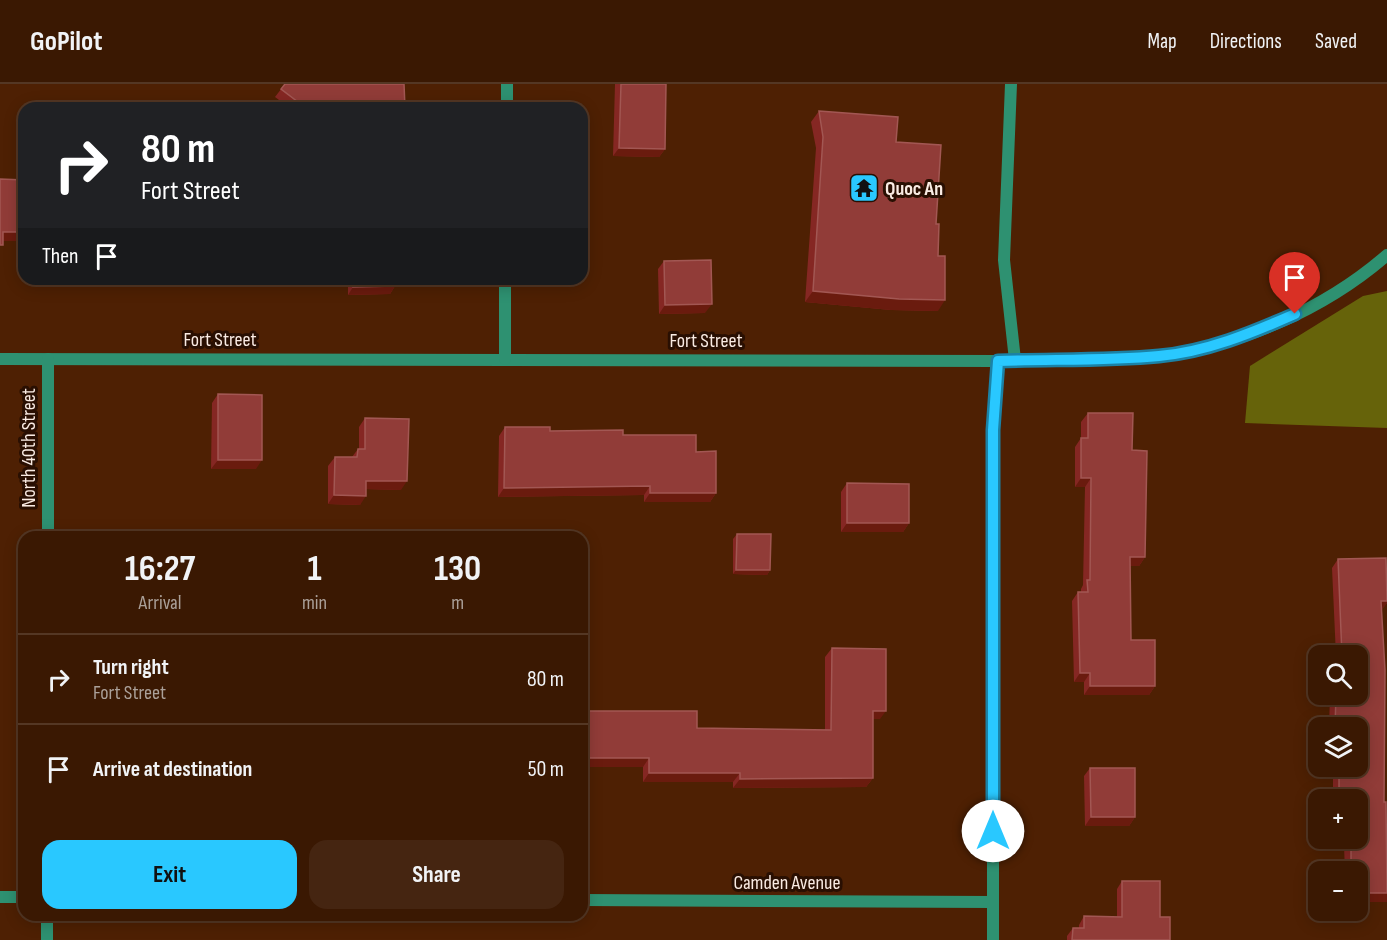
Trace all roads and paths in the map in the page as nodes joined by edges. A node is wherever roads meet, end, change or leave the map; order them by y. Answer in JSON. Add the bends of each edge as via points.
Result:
{"nodes":[{"id":1,"x":507,"y":84,"type":"edge"},
{"id":2,"x":1011,"y":84,"type":"edge"},
{"id":3,"x":507,"y":102,"type":"edge"},
{"id":4,"x":1387,"y":255,"type":"edge"},
{"id":5,"x":506,"y":285,"type":"edge"},
{"id":6,"x":0,"y":359,"type":"edge"},
{"id":7,"x":48,"y":359,"type":"junction"},
{"id":8,"x":505,"y":359,"type":"junction"},
{"id":9,"x":1015,"y":360,"type":"junction"},
{"id":10,"x":998,"y":361,"type":"junction"},
{"id":11,"x":48,"y":531,"type":"edge"},
{"id":12,"x":0,"y":897,"type":"edge"},
{"id":13,"x":18,"y":897,"type":"edge"},
{"id":14,"x":588,"y":900,"type":"edge"},
{"id":15,"x":993,"y":902,"type":"junction"},
{"id":16,"x":47,"y":921,"type":"edge"},
{"id":17,"x":47,"y":940,"type":"edge"},
{"id":18,"x":993,"y":940,"type":"edge"}],
"edges":[{"from":1,"to":3,"type":"street"},
{"from":2,"to":9,"type":"street","via":[[1004,260]]},
{"from":4,"to":9,"type":"street","name":"Fort Street","via":[[1315,305],[1255,332],[1205,348],[1160,356]]},
{"from":5,"to":8,"type":"street"},
{"from":6,"to":7,"type":"street","name":"Fort Street"},
{"from":7,"to":8,"type":"street","name":"Fort Street"},
{"from":7,"to":11,"type":"street","name":"North 40th Street"},
{"from":8,"to":10,"type":"street","name":"Fort Street"},
{"from":9,"to":10,"type":"street","name":"Fort Street"},
{"from":10,"to":15,"type":"street","via":[[993,430]]},
{"from":12,"to":13,"type":"street"},
{"from":14,"to":15,"type":"street","name":"Camden Avenue"},
{"from":15,"to":18,"type":"street"},
{"from":16,"to":17,"type":"street"}]}
